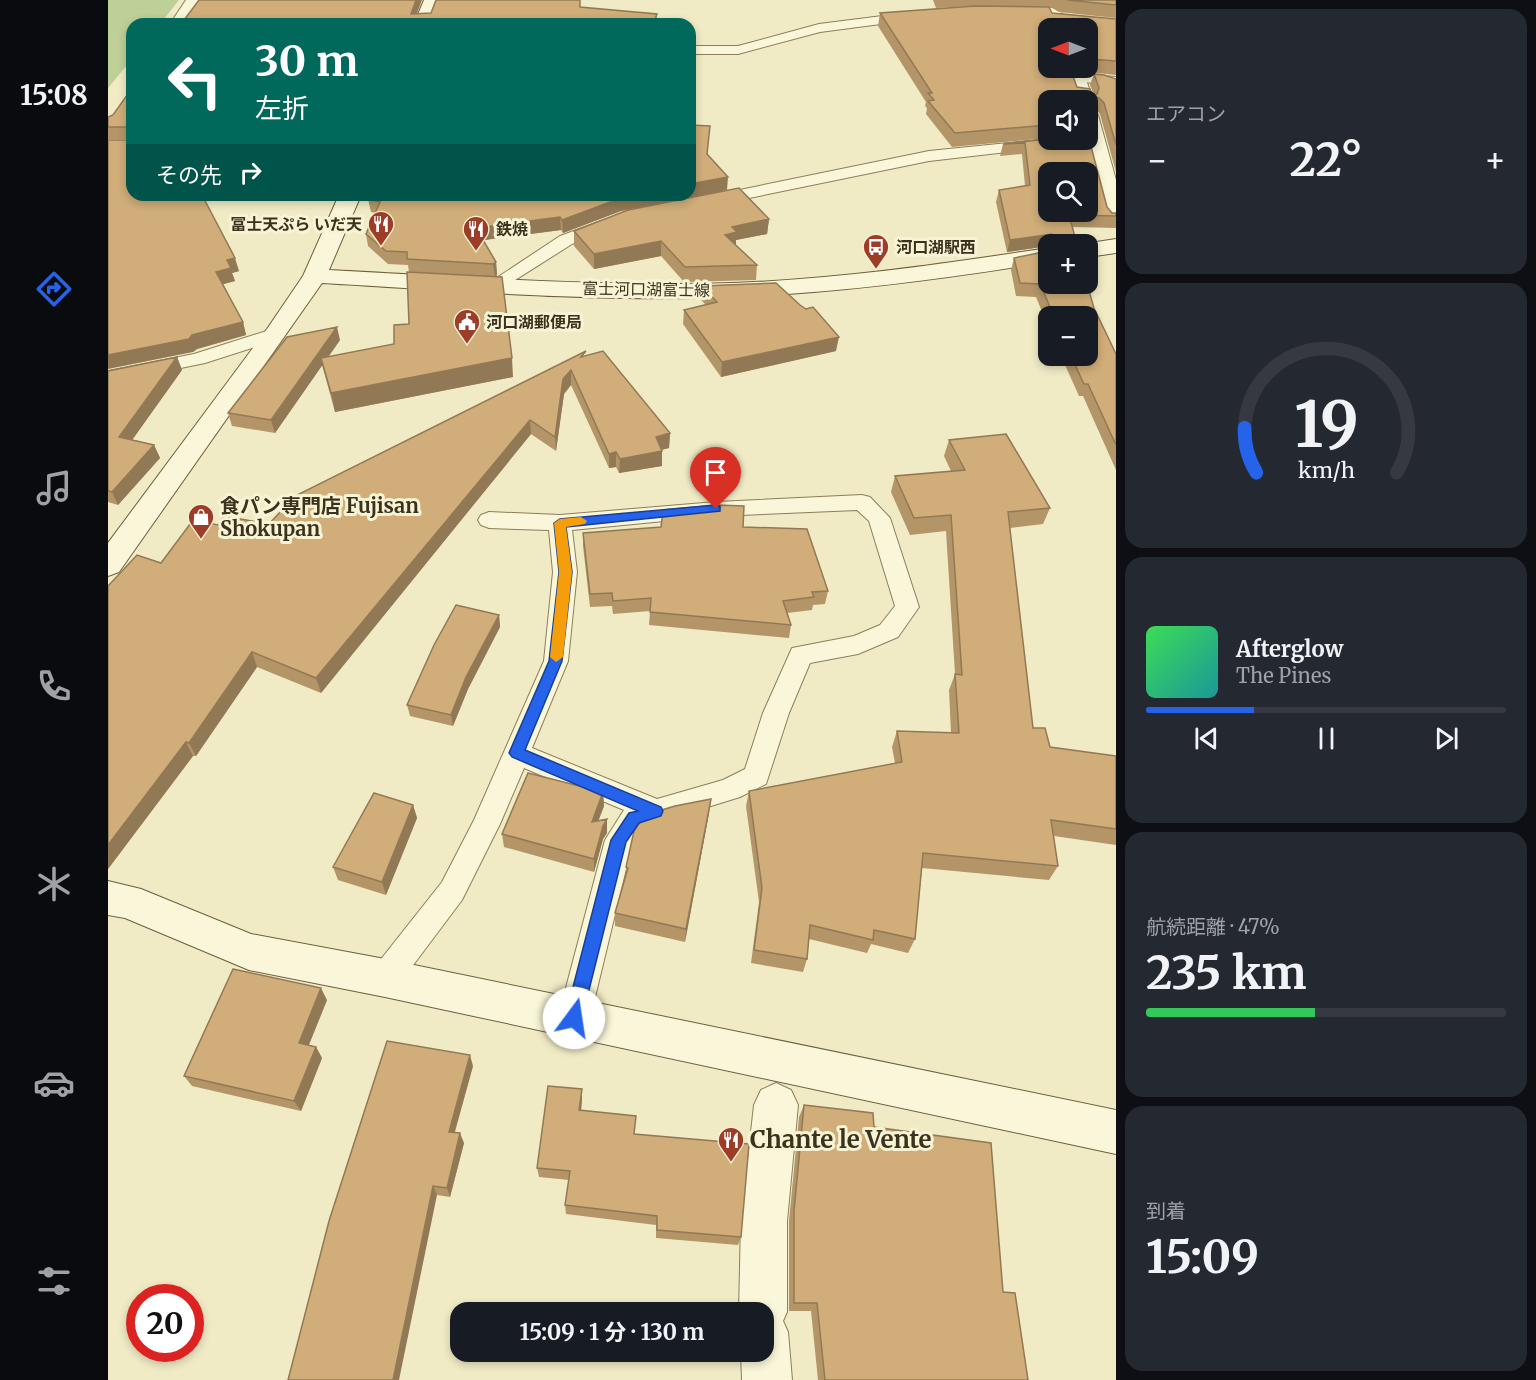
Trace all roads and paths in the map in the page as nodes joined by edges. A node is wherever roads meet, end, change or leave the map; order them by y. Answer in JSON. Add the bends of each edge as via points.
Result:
{"nodes":[{"id":1,"x":194,"y":0,"type":"edge"},
{"id":2,"x":432,"y":0,"type":"edge"},
{"id":3,"x":927,"y":15,"type":"edge"},
{"id":4,"x":182,"y":18,"type":"edge"},
{"id":5,"x":424,"y":18,"type":"edge"},
{"id":6,"x":696,"y":50,"type":"edge"},
{"id":7,"x":1098,"y":77,"type":"edge"},
{"id":8,"x":1116,"y":81,"type":"edge"},
{"id":9,"x":1038,"y":145,"type":"edge"},
{"id":10,"x":1092,"y":150,"type":"edge"},
{"id":11,"x":347,"y":201,"type":"edge"},
{"id":12,"x":692,"y":204,"type":"edge"},
{"id":13,"x":622,"y":218,"type":"edge"},
{"id":14,"x":1116,"y":218,"type":"edge"},
{"id":15,"x":1116,"y":246,"type":"edge"},
{"id":16,"x":1098,"y":249,"type":"edge"},
{"id":17,"x":1038,"y":257,"type":"edge"},
{"id":18,"x":315,"y":276,"type":"junction"},
{"id":19,"x":495,"y":285,"type":"junction"},
{"id":20,"x":276,"y":334,"type":"junction"},
{"id":21,"x":108,"y":377,"type":"edge"},
{"id":22,"x":489,"y":520,"type":"dead end"},
{"id":23,"x":560,"y":523,"type":"junction"},
{"id":24,"x":108,"y":565,"type":"edge"},
{"id":25,"x":517,"y":753,"type":"junction"},
{"id":26,"x":655,"y":811,"type":"junction"},
{"id":27,"x":108,"y":897,"type":"edge"},
{"id":28,"x":385,"y":978,"type":"junction"},
{"id":29,"x":574,"y":1018,"type":"junction"},
{"id":30,"x":776,"y":1105,"type":"dead end"},
{"id":31,"x":1116,"y":1132,"type":"edge"},
{"id":32,"x":763,"y":1302,"type":"edge"},
{"id":33,"x":766,"y":1362,"type":"edge"},
{"id":34,"x":767,"y":1380,"type":"edge"}],
"edges":[{"from":1,"to":4,"type":"street"},
{"from":2,"to":5,"type":"street"},
{"from":3,"to":6,"type":"lane","via":[[819,28],[738,50]]},
{"from":7,"to":8,"type":"lane"},
{"from":9,"to":12,"type":"lane","via":[[929,156]]},
{"from":10,"to":14,"type":"street"},
{"from":11,"to":18,"type":"street"},
{"from":13,"to":19,"type":"lane","via":[[566,240]]},
{"from":15,"to":16,"type":"street"},
{"from":17,"to":19,"type":"street","name":"富士河口湖富士線","via":[[875,281],[790,287],[697,291]]},
{"from":18,"to":19,"type":"street","name":"富士河口湖富士線"},
{"from":18,"to":20,"type":"street"},
{"from":20,"to":21,"type":"lane","via":[[198,359]]},
{"from":20,"to":24,"type":"street"},
{"from":22,"to":23,"type":"lane"},
{"from":23,"to":25,"type":"lane","via":[[566,572],[556,661]]},
{"from":23,"to":26,"type":"lane","via":[[716,509],[862,502],[879,518],[887,538],[907,607],[889,631],[858,645],[801,655],[776,712],[756,776],[730,789]]},
{"from":25,"to":26,"type":"lane"},
{"from":25,"to":28,"type":"lane","via":[[452,891]]},
{"from":26,"to":29,"type":"lane","via":[[634,818],[619,840]]},
{"from":27,"to":28,"type":"street","via":[[128,901],[249,952]]},
{"from":28,"to":29,"type":"street"},
{"from":29,"to":31,"type":"street"},
{"from":30,"to":32,"type":"street","via":[[764,1221]]},
{"from":33,"to":34,"type":"street"}]}
